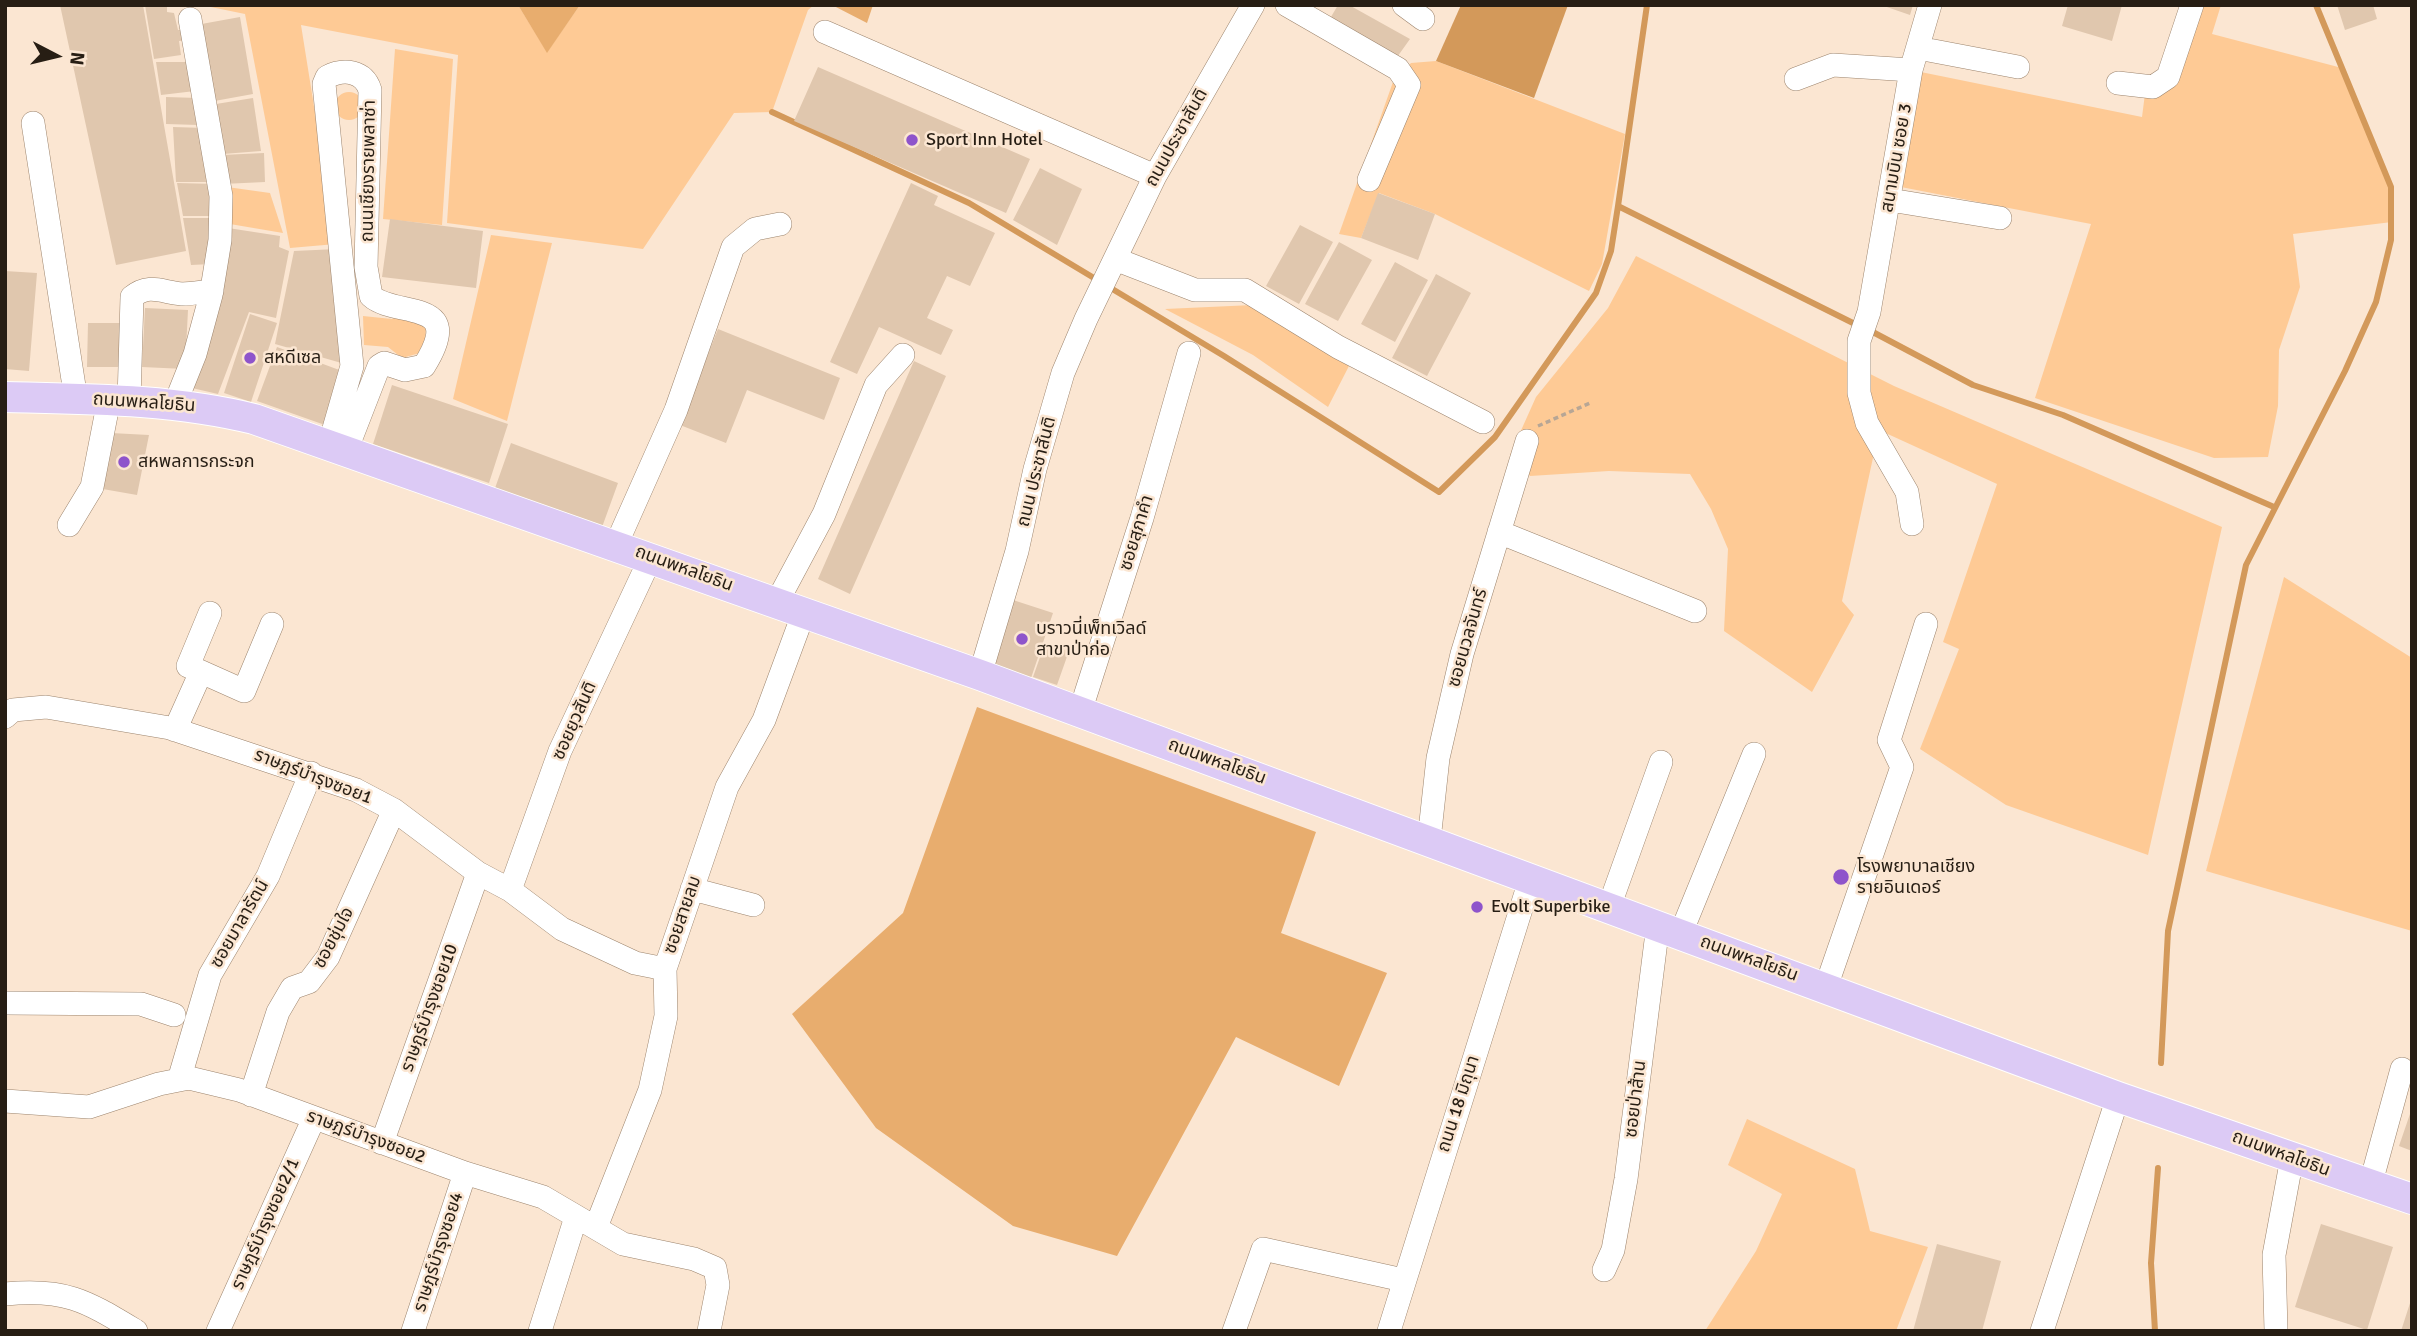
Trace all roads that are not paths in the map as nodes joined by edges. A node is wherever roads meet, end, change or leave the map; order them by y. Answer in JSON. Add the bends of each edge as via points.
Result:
{"nodes":[{"id":1,"x":1254,"y":5,"type":"edge"},
{"id":2,"x":1287,"y":5,"type":"edge"},
{"id":3,"x":1404,"y":5,"type":"edge"},
{"id":4,"x":1930,"y":5,"type":"edge"},
{"id":5,"x":2192,"y":5,"type":"edge"},
{"id":6,"x":190,"y":19,"type":"dead end"},
{"id":7,"x":1423,"y":19,"type":"dead end"},
{"id":8,"x":825,"y":32,"type":"dead end"},
{"id":9,"x":1914,"y":59,"type":"junction"},
{"id":10,"x":2018,"y":67,"type":"dead end"},
{"id":11,"x":1796,"y":79,"type":"dead end"},
{"id":12,"x":2118,"y":83,"type":"dead end"},
{"id":13,"x":33,"y":123,"type":"dead end"},
{"id":14,"x":1155,"y":177,"type":"junction"},
{"id":15,"x":1369,"y":180,"type":"dead end"},
{"id":16,"x":1890,"y":200,"type":"junction"},
{"id":17,"x":2000,"y":218,"type":"dead end"},
{"id":18,"x":780,"y":223,"type":"dead end"},
{"id":19,"x":1107,"y":275,"type":"junction"},
{"id":20,"x":212,"y":292,"type":"junction"},
{"id":21,"x":1189,"y":353,"type":"dead end"},
{"id":22,"x":903,"y":355,"type":"dead end"},
{"id":23,"x":351,"y":359,"type":"junction"},
{"id":24,"x":384,"y":363,"type":"junction"},
{"id":25,"x":5,"y":397,"type":"edge"},
{"id":26,"x":76,"y":399,"type":"junction"},
{"id":27,"x":119,"y":400,"type":"junction"},
{"id":28,"x":175,"y":404,"type":"junction"},
{"id":29,"x":1483,"y":422,"type":"dead end"},
{"id":30,"x":1527,"y":441,"type":"road end"},
{"id":31,"x":338,"y":448,"type":"junction"},
{"id":32,"x":1912,"y":524,"type":"dead end"},
{"id":33,"x":69,"y":525,"type":"dead end"},
{"id":34,"x":1499,"y":532,"type":"junction"},
{"id":35,"x":616,"y":545,"type":"junction"},
{"id":36,"x":651,"y":557,"type":"junction"},
{"id":37,"x":791,"y":607,"type":"junction"},
{"id":38,"x":1695,"y":611,"type":"dead end"},
{"id":39,"x":210,"y":613,"type":"dead end"},
{"id":40,"x":272,"y":624,"type":"dead end"},
{"id":41,"x":1926,"y":624,"type":"dead end"},
{"id":42,"x":201,"y":672,"type":"junction"},
{"id":43,"x":979,"y":675,"type":"junction"},
{"id":44,"x":1080,"y":712,"type":"junction"},
{"id":45,"x":5,"y":717,"type":"edge"},
{"id":46,"x":174,"y":730,"type":"junction"},
{"id":47,"x":1754,"y":754,"type":"dead end"},
{"id":48,"x":1661,"y":762,"type":"dead end"},
{"id":49,"x":311,"y":773,"type":"junction"},
{"id":50,"x":394,"y":810,"type":"junction"},
{"id":51,"x":1429,"y":840,"type":"junction"},
{"id":52,"x":478,"y":873,"type":"junction"},
{"id":53,"x":1531,"y":877,"type":"junction"},
{"id":54,"x":692,"y":889,"type":"junction"},
{"id":55,"x":510,"y":890,"type":"junction"},
{"id":56,"x":753,"y":905,"type":"dead end"},
{"id":57,"x":1609,"y":906,"type":"junction"},
{"id":58,"x":1669,"y":929,"type":"junction"},
{"id":59,"x":665,"y":969,"type":"junction"},
{"id":60,"x":1825,"y":987,"type":"junction"},
{"id":61,"x":5,"y":1003,"type":"edge"},
{"id":62,"x":174,"y":1015,"type":"dead end"},
{"id":63,"x":2402,"y":1069,"type":"dead end"},
{"id":64,"x":179,"y":1080,"type":"junction"},
{"id":65,"x":251,"y":1095,"type":"junction"},
{"id":66,"x":2119,"y":1097,"type":"junction"},
{"id":67,"x":5,"y":1101,"type":"edge"},
{"id":68,"x":314,"y":1118,"type":"junction"},
{"id":69,"x":382,"y":1143,"type":"junction"},
{"id":70,"x":2292,"y":1158,"type":"junction"},
{"id":71,"x":465,"y":1173,"type":"junction"},
{"id":72,"x":2370,"y":1186,"type":"junction"},
{"id":73,"x":2412,"y":1199,"type":"edge"},
{"id":74,"x":586,"y":1222,"type":"junction"},
{"id":75,"x":1604,"y":1270,"type":"dead end"},
{"id":76,"x":1403,"y":1280,"type":"junction"},
{"id":77,"x":5,"y":1294,"type":"edge"},
{"id":78,"x":136,"y":1331,"type":"edge"},
{"id":79,"x":218,"y":1331,"type":"edge"},
{"id":80,"x":413,"y":1331,"type":"edge"},
{"id":81,"x":540,"y":1331,"type":"edge"},
{"id":82,"x":709,"y":1331,"type":"edge"},
{"id":83,"x":1234,"y":1331,"type":"edge"},
{"id":84,"x":1389,"y":1331,"type":"edge"},
{"id":85,"x":2042,"y":1331,"type":"edge"},
{"id":86,"x":2276,"y":1331,"type":"edge"}],
"edges":[{"from":1,"to":14,"type":"street","name":"ถนนประชาสันติ"},
{"from":2,"to":15,"type":"street","via":[[1398,69],[1409,85]]},
{"from":3,"to":7,"type":"street"},
{"from":4,"to":9,"type":"street","name":"สนามบิน ซอย 3"},
{"from":5,"to":12,"type":"street","via":[[2168,77],[2153,87]]},
{"from":6,"to":20,"type":"street","via":[[221,196]]},
{"from":8,"to":14,"type":"street"},
{"from":9,"to":10,"type":"street"},
{"from":9,"to":11,"type":"street","via":[[1833,65]]},
{"from":9,"to":16,"type":"street","name":"สนามบิน ซอย 3"},
{"from":13,"to":26,"type":"street"},
{"from":14,"to":19,"type":"street","name":"ถนนประชาสันติ"},
{"from":16,"to":17,"type":"street"},
{"from":16,"to":32,"type":"street","name":"สนามบิน ซอย 3","via":[[1865,322],[1859,393],[1867,423],[1907,492]]},
{"from":18,"to":35,"type":"street","via":[[755,229],[733,247],[677,410]]},
{"from":19,"to":29,"type":"street","via":[[1195,290],[1245,290],[1338,347]]},
{"from":19,"to":43,"type":"street","name":"ถนน ประชาสันติ","via":[[1063,373],[1010,578]]},
{"from":20,"to":27,"type":"street","via":[[184,294],[154,288],[142,289],[132,297]]},
{"from":20,"to":28,"type":"street"},
{"from":21,"to":44,"type":"street","name":"ซอยสุภาคำ"},
{"from":22,"to":37,"type":"street","name":"ซอยสายลม","via":[[876,385]]},
{"from":23,"to":24,"type":"street"},
{"from":23,"to":24,"type":"street","name":"ถนนเชียงรายพลาซ่า","via":[[324,92],[327,77],[345,72],[359,75],[370,90],[366,267],[371,296],[429,316],[436,326],[437,341],[424,366],[405,370]]},
{"from":23,"to":31,"type":"street","name":"ถนนเชียงรายพลาซ่า"},
{"from":24,"to":31,"type":"street"},
{"from":25,"to":26,"type":"main road","name":"ถนนพหลโยธิน"},
{"from":26,"to":27,"type":"main road","name":"ถนนพหลโยธิน"},
{"from":27,"to":28,"type":"main road","name":"ถนนพหลโยธิน"},
{"from":27,"to":33,"type":"street","via":[[92,487]]},
{"from":28,"to":31,"type":"main road","name":"ถนนพหลโยธิน","via":[[254,419]]},
{"from":30,"to":34,"type":"street","name":"ซอยนวลจันทร์"},
{"from":31,"to":35,"type":"main road","name":"ถนนพหลโยธิน"},
{"from":34,"to":38,"type":"street"},
{"from":34,"to":51,"type":"street","name":"ซอยนวลจันทร์","via":[[1437,758]]},
{"from":35,"to":36,"type":"main road","name":"ถนนพหลโยธิน"},
{"from":36,"to":37,"type":"main road","name":"ถนนพหลโยธิน"},
{"from":36,"to":55,"type":"street","name":"ซอยยุวสันติ","via":[[560,751]]},
{"from":37,"to":43,"type":"main road","name":"ถนนพหลโยธิน"},
{"from":37,"to":54,"type":"street","name":"ซอยสายลม","via":[[764,720],[727,787]]},
{"from":39,"to":42,"type":"street","via":[[188,666]]},
{"from":40,"to":42,"type":"street","via":[[244,691]]},
{"from":41,"to":60,"type":"street","via":[[1889,740],[1902,767]]},
{"from":42,"to":46,"type":"street"},
{"from":43,"to":44,"type":"main road","name":"ถนนพหลโยธิน"},
{"from":44,"to":51,"type":"main road","name":"ถนนพหลโยธิน"},
{"from":45,"to":46,"type":"street","name":"ราษฎร์บำรุงซอย1","via":[[13,710],[46,707]]},
{"from":46,"to":49,"type":"street","name":"ราษฎร์บำรุงซอย1"},
{"from":47,"to":58,"type":"street","name":"ซอยป่าส้าน","via":[[1703,871]]},
{"from":48,"to":57,"type":"street"},
{"from":49,"to":50,"type":"street","name":"ราษฎร์บำรุงซอย1"},
{"from":49,"to":64,"type":"street","name":"ซอยมาลารัตน์","via":[[268,876],[211,975]]},
{"from":50,"to":52,"type":"street","name":"ราษฎร์บำรุงซอย1"},
{"from":50,"to":65,"type":"street","name":"ซอยชุ่มใจ","via":[[328,957],[309,982],[292,988],[278,1012]]},
{"from":51,"to":53,"type":"main road","name":"ถนนพหลโยธิน"},
{"from":52,"to":55,"type":"street","name":"ราษฎร์บำรุงซอย1"},
{"from":52,"to":69,"type":"street","name":"ราษฎร์บำรุงซอย10"},
{"from":53,"to":57,"type":"main road","name":"ถนนพหลโยธิน"},
{"from":53,"to":76,"type":"street","name":"ถนน 18 มิถุนา"},
{"from":54,"to":56,"type":"street"},
{"from":54,"to":59,"type":"street","name":"ซอยสายลม"},
{"from":55,"to":59,"type":"street","name":"ราษฎร์บำรุงซอย1","via":[[562,929],[635,963]]},
{"from":57,"to":58,"type":"main road","name":"ถนนพหลโยธิน"},
{"from":58,"to":60,"type":"main road","name":"ถนนพหลโยธิน"},
{"from":58,"to":75,"type":"street","name":"ซอยป่าส้าน","via":[[1613,1250]]},
{"from":59,"to":74,"type":"street","name":"ซอยสายลม","via":[[666,1016],[650,1090]]},
{"from":60,"to":66,"type":"main road","name":"ถนนพหลโยธิน"},
{"from":61,"to":62,"type":"street","via":[[142,1004]]},
{"from":63,"to":72,"type":"street"},
{"from":64,"to":65,"type":"street","name":"ราษฎร์บำรุงซอย2","via":[[189,1078]]},
{"from":64,"to":67,"type":"street","name":"ราษฎร์บำรุงซอย2","via":[[89,1107]]},
{"from":65,"to":68,"type":"street","name":"ราษฎร์บำรุงซอย2"},
{"from":66,"to":70,"type":"main road","name":"ถนนพหลโยธิน"},
{"from":66,"to":85,"type":"street"},
{"from":68,"to":69,"type":"street","name":"ราษฎร์บำรุงซอย2"},
{"from":68,"to":79,"type":"street","name":"ราษฎร์บำรุงซอย2/1"},
{"from":69,"to":71,"type":"street","name":"ราษฎร์บำรุงซอย2"},
{"from":70,"to":72,"type":"main road","name":"ถนนพหลโยธิน"},
{"from":70,"to":86,"type":"street","via":[[2274,1255]]},
{"from":71,"to":74,"type":"street","name":"ราษฎร์บำรุงซอย2","via":[[543,1198]]},
{"from":71,"to":80,"type":"street","name":"ราษฎร์บำรุงซอย4"},
{"from":72,"to":73,"type":"main road","name":"ถนนพหลโยธิน"},
{"from":74,"to":81,"type":"street","name":"ซอยสายลม"},
{"from":74,"to":82,"type":"street","name":"ราษฎร์บำรุงซอย2","via":[[623,1244],[715,1268],[718,1285]]},
{"from":76,"to":83,"type":"street","via":[[1263,1249]]},
{"from":76,"to":84,"type":"street","name":"ถนน 18 มิถุนา"},
{"from":77,"to":78,"type":"street","via":[[63,1293],[88,1302]]}]}
